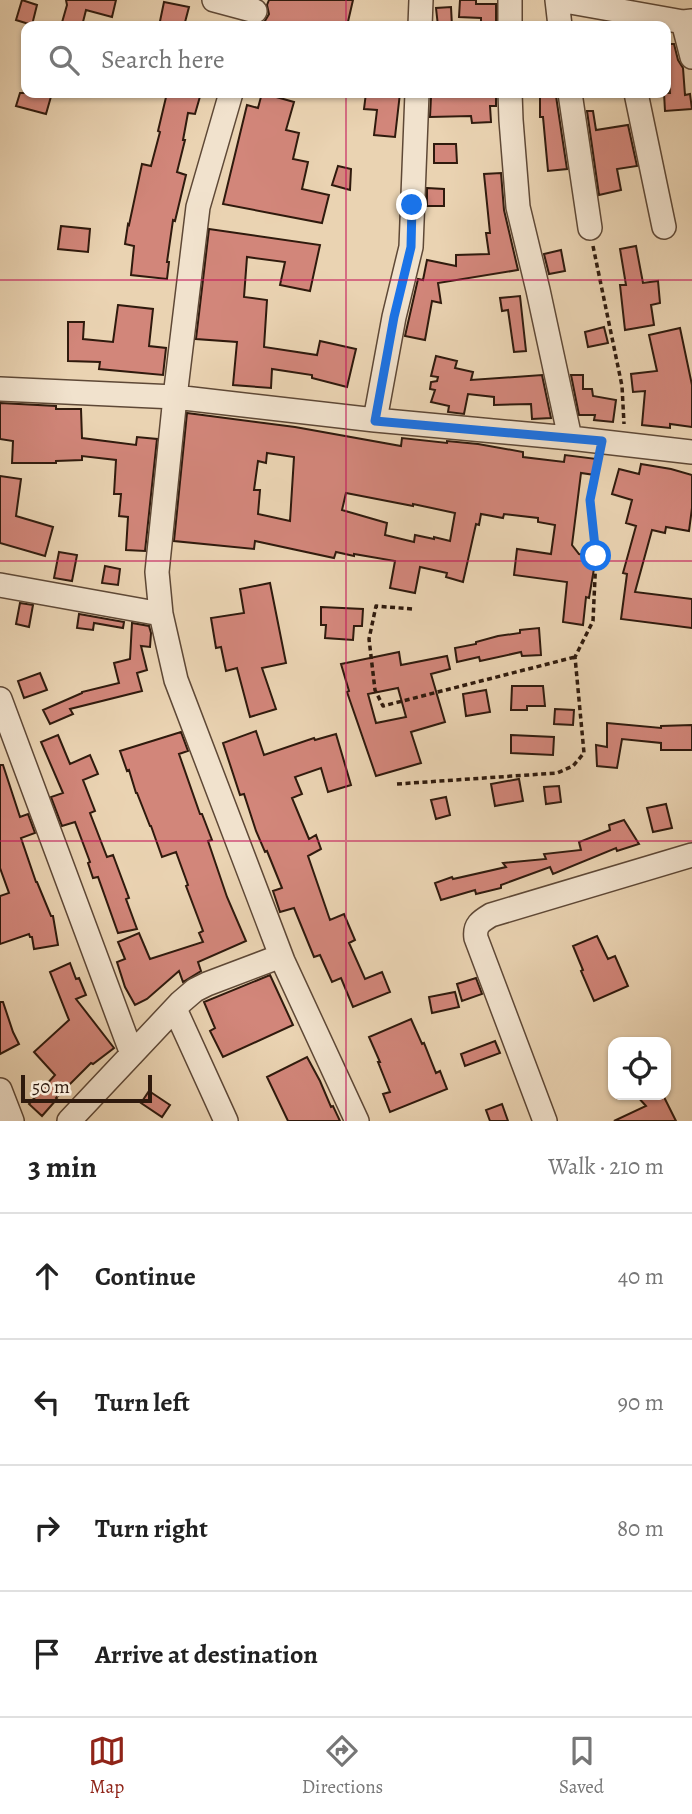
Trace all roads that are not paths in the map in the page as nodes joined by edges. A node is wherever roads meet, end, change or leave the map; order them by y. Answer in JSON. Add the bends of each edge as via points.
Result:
{"nodes":[{"id":1,"x":214,"y":0,"type":"edge"},
{"id":2,"x":421,"y":0,"type":"edge"},
{"id":3,"x":510,"y":0,"type":"edge"},
{"id":4,"x":558,"y":0,"type":"edge"},
{"id":5,"x":254,"y":12,"type":"edge"},
{"id":6,"x":624,"y":13,"type":"edge"},
{"id":7,"x":420,"y":21,"type":"edge"},
{"id":8,"x":510,"y":21,"type":"edge"},
{"id":9,"x":560,"y":21,"type":"edge"},
{"id":10,"x":687,"y":21,"type":"edge"},
{"id":11,"x":692,"y":57,"type":"edge"},
{"id":12,"x":230,"y":98,"type":"edge"},
{"id":13,"x":417,"y":98,"type":"edge"},
{"id":14,"x":510,"y":98,"type":"edge"},
{"id":15,"x":571,"y":98,"type":"edge"},
{"id":16,"x":637,"y":98,"type":"edge"},
{"id":17,"x":664,"y":227,"type":"dead end"},
{"id":18,"x":590,"y":228,"type":"road end"},
{"id":19,"x":0,"y":389,"type":"edge"},
{"id":20,"x":175,"y":397,"type":"junction"},
{"id":21,"x":375,"y":421,"type":"junction"},
{"id":22,"x":570,"y":438,"type":"junction"},
{"id":23,"x":692,"y":452,"type":"edge"},
{"id":24,"x":0,"y":585,"type":"edge"},
{"id":25,"x":161,"y":614,"type":"junction"},
{"id":26,"x":0,"y":699,"type":"edge"},
{"id":27,"x":692,"y":855,"type":"edge"},
{"id":28,"x":281,"y":956,"type":"junction"},
{"id":29,"x":175,"y":1009,"type":"junction"},
{"id":30,"x":132,"y":1054,"type":"junction"},
{"id":31,"x":0,"y":1090,"type":"edge"},
{"id":32,"x":12,"y":1121,"type":"edge"},
{"id":33,"x":69,"y":1121,"type":"edge"},
{"id":34,"x":226,"y":1121,"type":"edge"},
{"id":35,"x":356,"y":1121,"type":"edge"},
{"id":36,"x":545,"y":1121,"type":"edge"}],
"edges":[{"from":1,"to":5,"type":"street"},
{"from":2,"to":7,"type":"street"},
{"from":3,"to":8,"type":"street"},
{"from":4,"to":6,"type":"street"},
{"from":4,"to":9,"type":"street"},
{"from":6,"to":10,"type":"street"},
{"from":10,"to":11,"type":"street"},
{"from":12,"to":20,"type":"street","via":[[198,207]]},
{"from":13,"to":21,"type":"street","via":[[411,247]]},
{"from":14,"to":22,"type":"street","via":[[518,208]]},
{"from":15,"to":18,"type":"street"},
{"from":16,"to":17,"type":"street"},
{"from":19,"to":20,"type":"street"},
{"from":20,"to":21,"type":"street"},
{"from":20,"to":25,"type":"street","via":[[157,572]]},
{"from":21,"to":22,"type":"street"},
{"from":22,"to":23,"type":"street"},
{"from":24,"to":25,"type":"street"},
{"from":25,"to":28,"type":"street","via":[[176,680]]},
{"from":26,"to":30,"type":"street"},
{"from":27,"to":36,"type":"street","via":[[491,915],[477,925],[476,938]]},
{"from":28,"to":29,"type":"street","via":[[195,990]]},
{"from":28,"to":35,"type":"street"},
{"from":29,"to":30,"type":"street"},
{"from":29,"to":34,"type":"street"},
{"from":30,"to":33,"type":"street"},
{"from":31,"to":32,"type":"street"}]}
